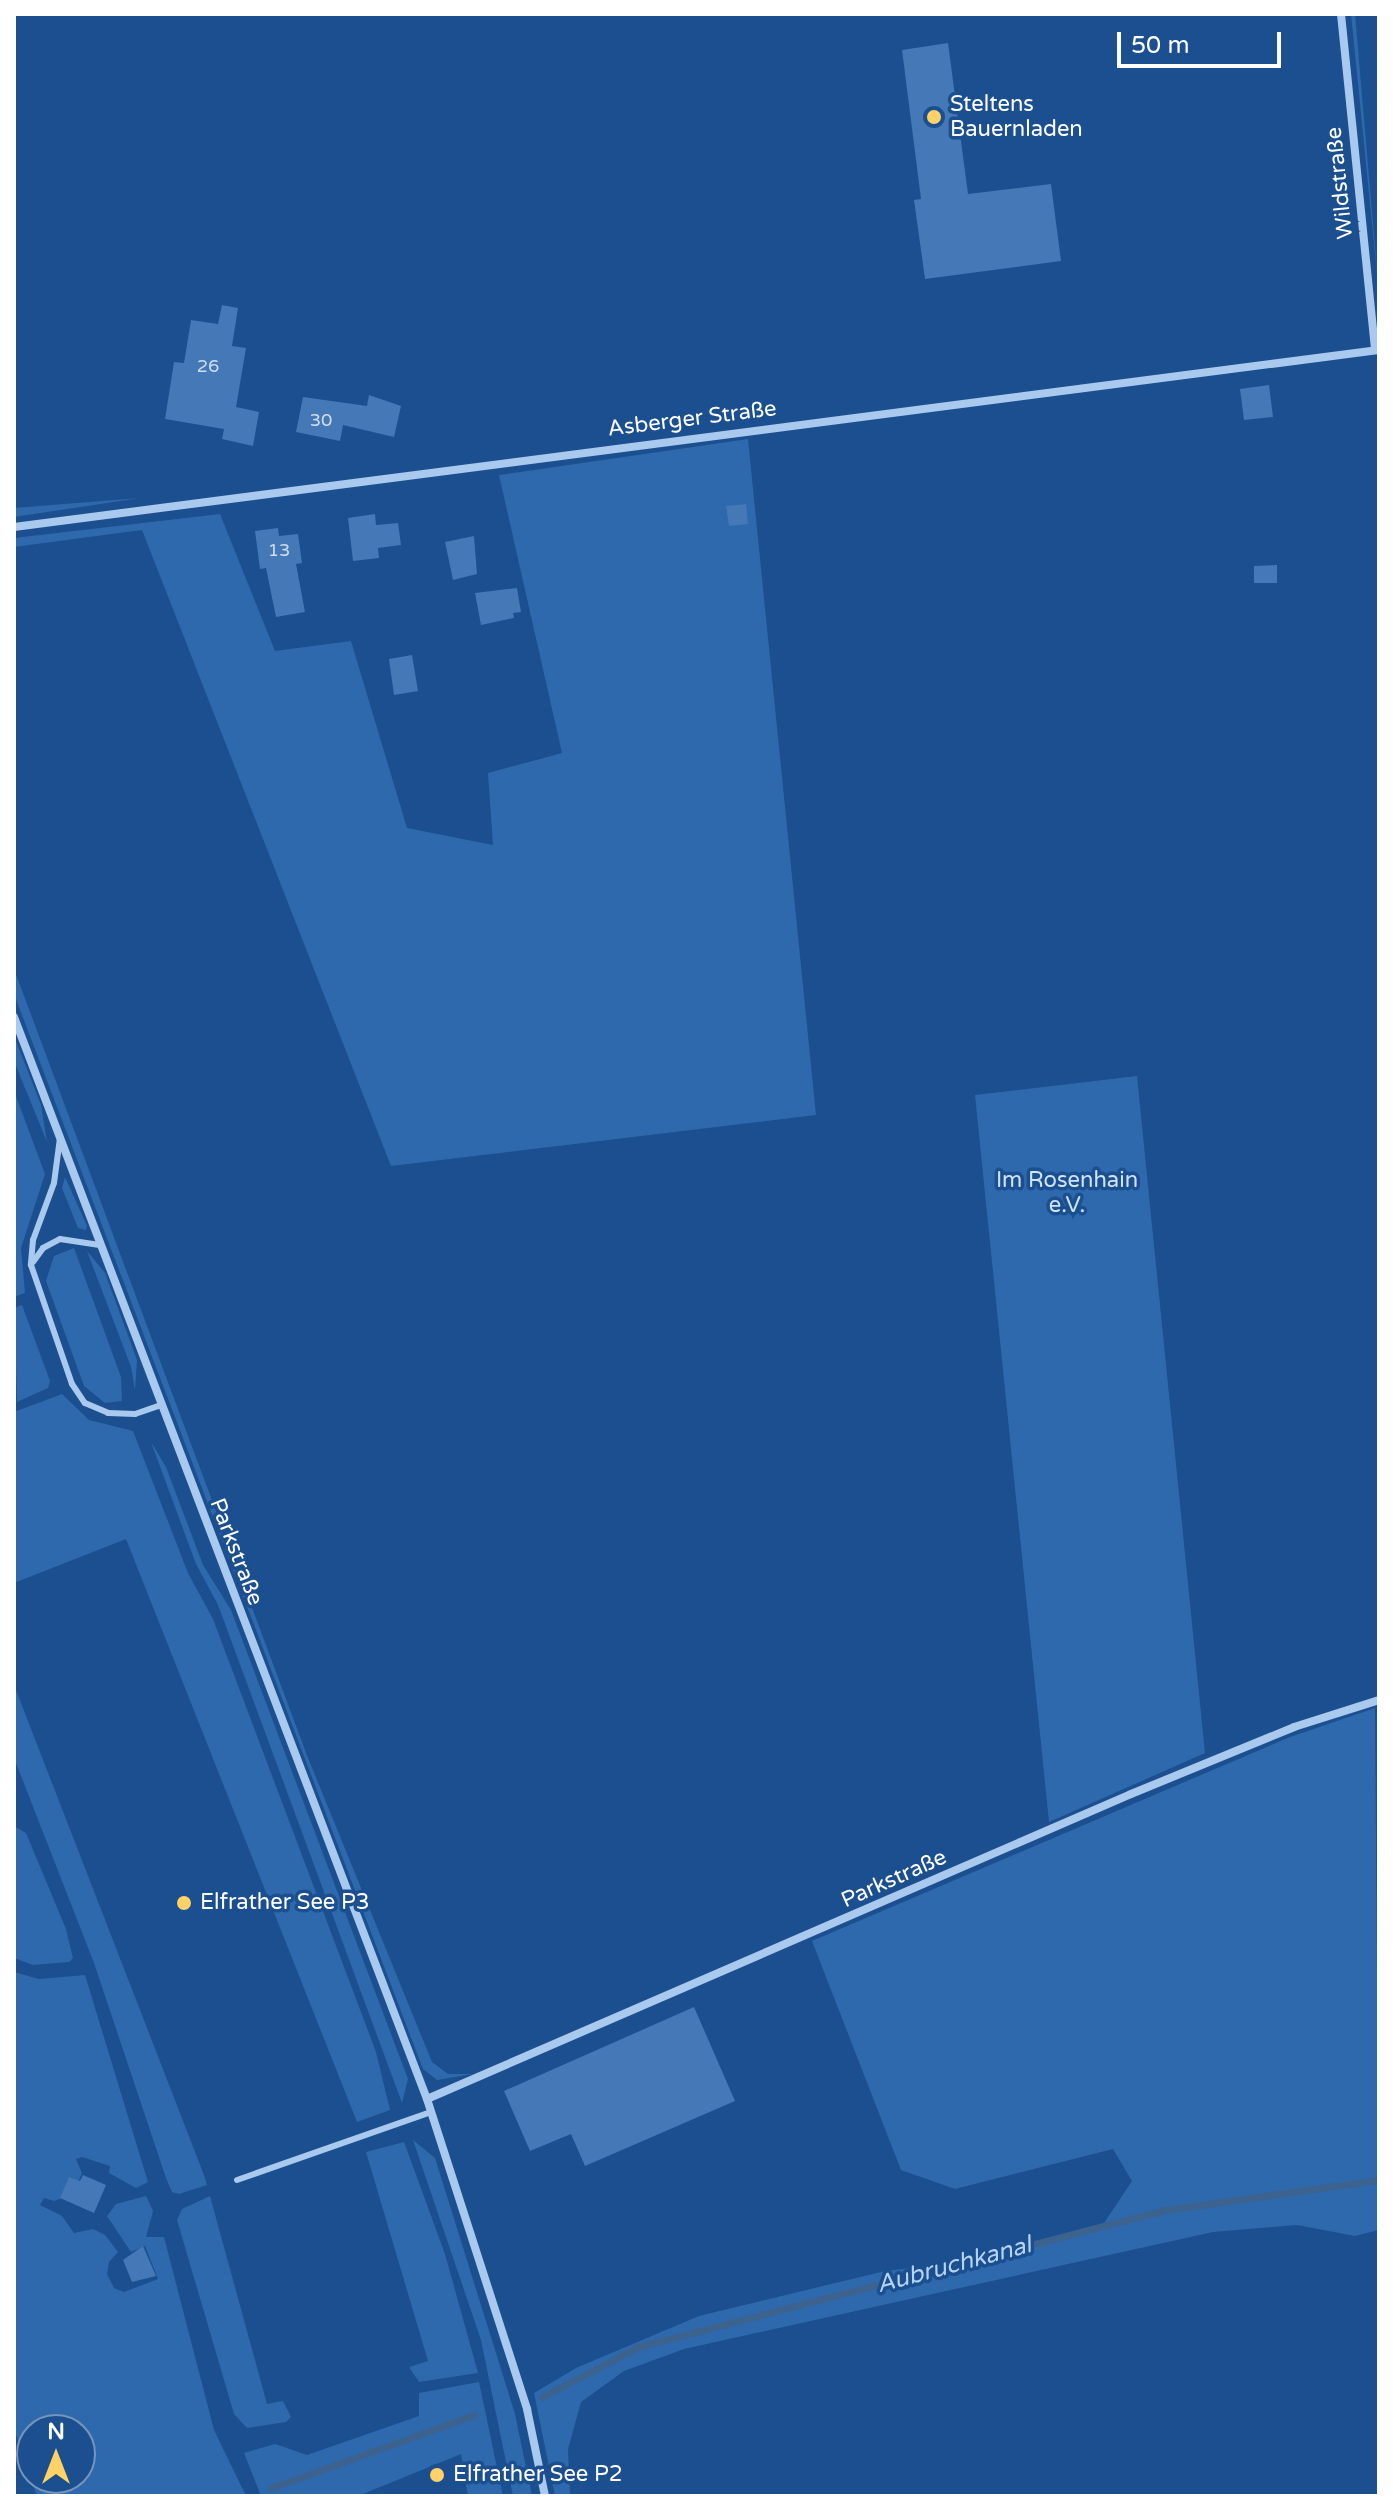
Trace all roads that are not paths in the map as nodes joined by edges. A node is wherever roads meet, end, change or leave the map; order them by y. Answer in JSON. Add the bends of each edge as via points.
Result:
{"nodes":[{"id":1,"x":1341,"y":14,"type":"edge"},
{"id":2,"x":1377,"y":349,"type":"edge"},
{"id":3,"x":14,"y":527,"type":"edge"},
{"id":4,"x":14,"y":1017,"type":"edge"},
{"id":5,"x":60,"y":1138,"type":"junction"},
{"id":6,"x":100,"y":1245,"type":"junction"},
{"id":7,"x":31,"y":1265,"type":"junction"},
{"id":8,"x":161,"y":1405,"type":"junction"},
{"id":9,"x":1379,"y":1700,"type":"edge"},
{"id":10,"x":427,"y":2099,"type":"junction"},
{"id":11,"x":431,"y":2112,"type":"junction"},
{"id":12,"x":237,"y":2180,"type":"dead end"},
{"id":13,"x":545,"y":2496,"type":"edge"}],
"edges":[{"from":1,"to":2,"type":"street","name":"Wildstraße"},
{"from":2,"to":3,"type":"street","name":"Asberger Straße"},
{"from":4,"to":5,"type":"street","name":"Parkstraße"},
{"from":5,"to":6,"type":"street","name":"Parkstraße"},
{"from":5,"to":7,"type":"lane","via":[[54,1183],[33,1240]]},
{"from":6,"to":7,"type":"lane","via":[[60,1239],[43,1248]]},
{"from":6,"to":8,"type":"street","name":"Parkstraße"},
{"from":7,"to":8,"type":"lane","via":[[72,1384],[85,1403],[126,1415]]},
{"from":8,"to":10,"type":"street","name":"Parkstraße"},
{"from":9,"to":10,"type":"street","name":"Parkstraße","via":[[1294,1727],[1131,1794]]},
{"from":10,"to":11,"type":"street","name":"Parkstraße"},
{"from":11,"to":12,"type":"lane"},
{"from":11,"to":13,"type":"street","name":"Parkstraße","via":[[527,2409]]}]}
